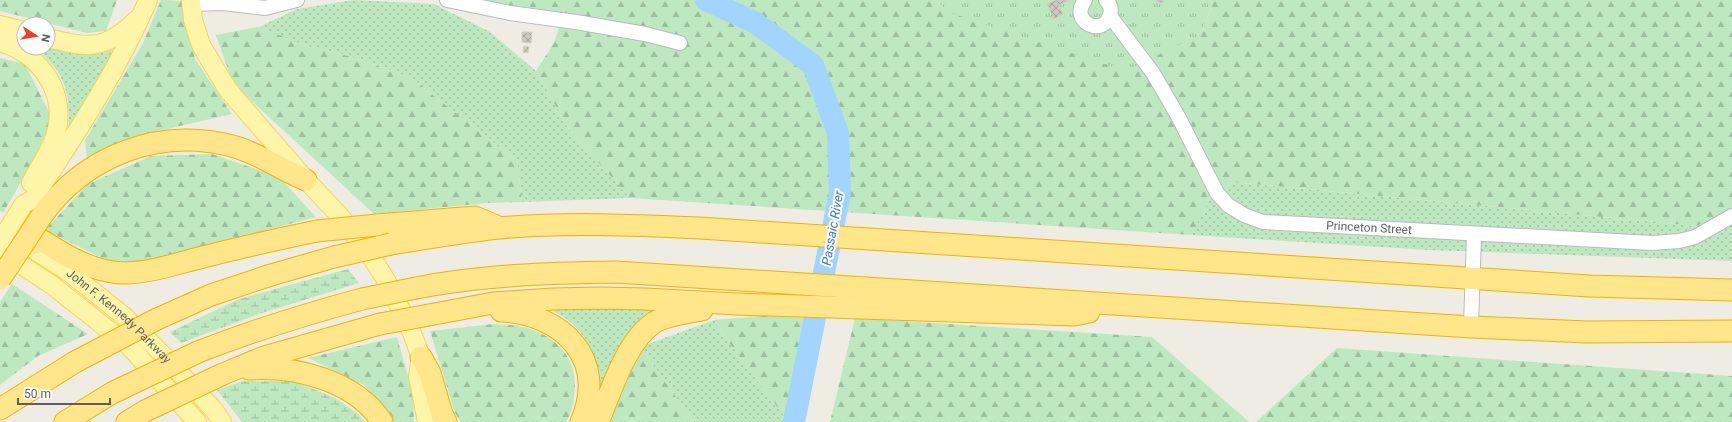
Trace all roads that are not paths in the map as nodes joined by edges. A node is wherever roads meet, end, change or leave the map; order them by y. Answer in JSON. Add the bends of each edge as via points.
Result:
{"nodes":[{"id":1,"x":297,"y":0,"type":"edge"},
{"id":2,"x":447,"y":0,"type":"edge"},
{"id":3,"x":1085,"y":0,"type":"edge"},
{"id":4,"x":1106,"y":0,"type":"edge"},
{"id":5,"x":192,"y":2,"type":"edge"},
{"id":6,"x":144,"y":8,"type":"edge"},
{"id":7,"x":1110,"y":16,"type":"junction"},
{"id":8,"x":0,"y":25,"type":"edge"},
{"id":9,"x":16,"y":29,"type":"edge"},
{"id":10,"x":56,"y":40,"type":"edge"},
{"id":11,"x":0,"y":42,"type":"edge"},
{"id":12,"x":680,"y":43,"type":"dead end"},
{"id":13,"x":306,"y":180,"type":"junction"},
{"id":14,"x":23,"y":205,"type":"junction"},
{"id":15,"x":1732,"y":216,"type":"edge"},
{"id":16,"x":0,"y":228,"type":"edge"},
{"id":17,"x":500,"y":228,"type":"junction"},
{"id":18,"x":1474,"y":234,"type":"junction"},
{"id":19,"x":0,"y":242,"type":"edge"},
{"id":20,"x":27,"y":245,"type":"junction"},
{"id":21,"x":0,"y":251,"type":"edge"},
{"id":22,"x":1473,"y":279,"type":"junction"},
{"id":23,"x":0,"y":280,"type":"edge"},
{"id":24,"x":1732,"y":290,"type":"edge"},
{"id":25,"x":737,"y":304,"type":"junction"},
{"id":26,"x":1124,"y":304,"type":"junction"},
{"id":27,"x":460,"y":310,"type":"junction"},
{"id":28,"x":1471,"y":327,"type":"junction"},
{"id":29,"x":1732,"y":331,"type":"edge"},
{"id":30,"x":420,"y":357,"type":"junction"},
{"id":31,"x":230,"y":371,"type":"junction"},
{"id":32,"x":0,"y":409,"type":"edge"},
{"id":33,"x":65,"y":422,"type":"edge"},
{"id":34,"x":127,"y":422,"type":"edge"},
{"id":35,"x":197,"y":422,"type":"edge"},
{"id":36,"x":222,"y":422,"type":"edge"},
{"id":37,"x":382,"y":422,"type":"edge"},
{"id":38,"x":427,"y":422,"type":"edge"},
{"id":39,"x":446,"y":422,"type":"edge"},
{"id":40,"x":581,"y":422,"type":"edge"},
{"id":41,"x":598,"y":422,"type":"edge"}],
"edges":[{"from":1,"to":5,"type":"street","via":[[265,8]]},
{"from":2,"to":12,"type":"street","via":[[510,13],[645,34]]},
{"from":3,"to":7,"type":"street","via":[[1080,14],[1090,26],[1100,26]]},
{"from":4,"to":7,"type":"street","name":"Princeton Street","via":[[1110,6]]},
{"from":5,"to":13,"type":"main road","via":[[201,45],[228,90]]},
{"from":6,"to":10,"type":"main road","via":[[127,29],[101,44],[77,45]]},
{"from":6,"to":14,"type":"main road","via":[[125,49],[93,106],[33,199]]},
{"from":7,"to":18,"type":"street","name":"Princeton Street","via":[[1153,73],[1217,193],[1228,206],[1264,222]]},
{"from":8,"to":9,"type":"main road"},
{"from":11,"to":14,"type":"main road","via":[[19,49],[36,62],[51,82],[58,103],[58,123],[53,142],[24,196]]},
{"from":13,"to":23,"type":"highway","bridge":true,"via":[[286,172],[256,154],[232,146],[202,141],[168,141],[134,148],[104,160],[61,191]]},
{"from":13,"to":30,"type":"main road","via":[[340,216],[374,261],[398,303]]},
{"from":14,"to":19,"type":"main road","bridge":true},
{"from":15,"to":18,"type":"street","name":"Princeton Street","via":[[1695,237],[1679,242],[1611,242]]},
{"from":16,"to":20,"type":"main road","name":"John F. Kennedy Parkway"},
{"from":17,"to":20,"type":"highway","bridge":true,"via":[[475,217],[318,231],[152,269],[124,273],[83,264],[43,241]]},
{"from":17,"to":22,"type":"highway","via":[[633,225]]},
{"from":17,"to":32,"type":"highway","bridge":true,"via":[[391,244],[334,257],[211,295],[157,319],[75,362]]},
{"from":18,"to":22,"type":"street"},
{"from":20,"to":36,"type":"main road","name":"John F. Kennedy Parkway","via":[[70,273],[124,316],[214,410]]},
{"from":21,"to":35,"type":"main road","name":"John F. Kennedy Parkway","via":[[52,285],[130,347]]},
{"from":22,"to":24,"type":"highway","via":[[1589,286]]},
{"from":22,"to":28,"type":"street"},
{"from":25,"to":26,"type":"highway","via":[[1074,315]]},
{"from":25,"to":27,"type":"highway","via":[[645,298],[553,299],[493,303]]},
{"from":25,"to":41,"type":"highway","via":[[675,315],[645,329],[625,359]]},
{"from":26,"to":28,"type":"highway"},
{"from":26,"to":33,"type":"highway","bridge":true,"via":[[616,272],[513,275],[450,282],[362,299],[249,332],[198,352],[112,393]]},
{"from":27,"to":31,"type":"highway","bridge":true,"via":[[380,324],[264,357]]},
{"from":27,"to":40,"type":"highway","via":[[522,313],[539,318],[566,335],[583,357],[589,378],[588,400]]},
{"from":28,"to":29,"type":"highway","via":[[1587,332]]},
{"from":30,"to":38,"type":"main road","via":[[418,376]]},
{"from":30,"to":39,"type":"highway","via":[[430,373]]},
{"from":31,"to":34,"type":"highway","bridge":true},
{"from":31,"to":37,"type":"highway","via":[[274,369],[333,382],[361,399]]}]}
